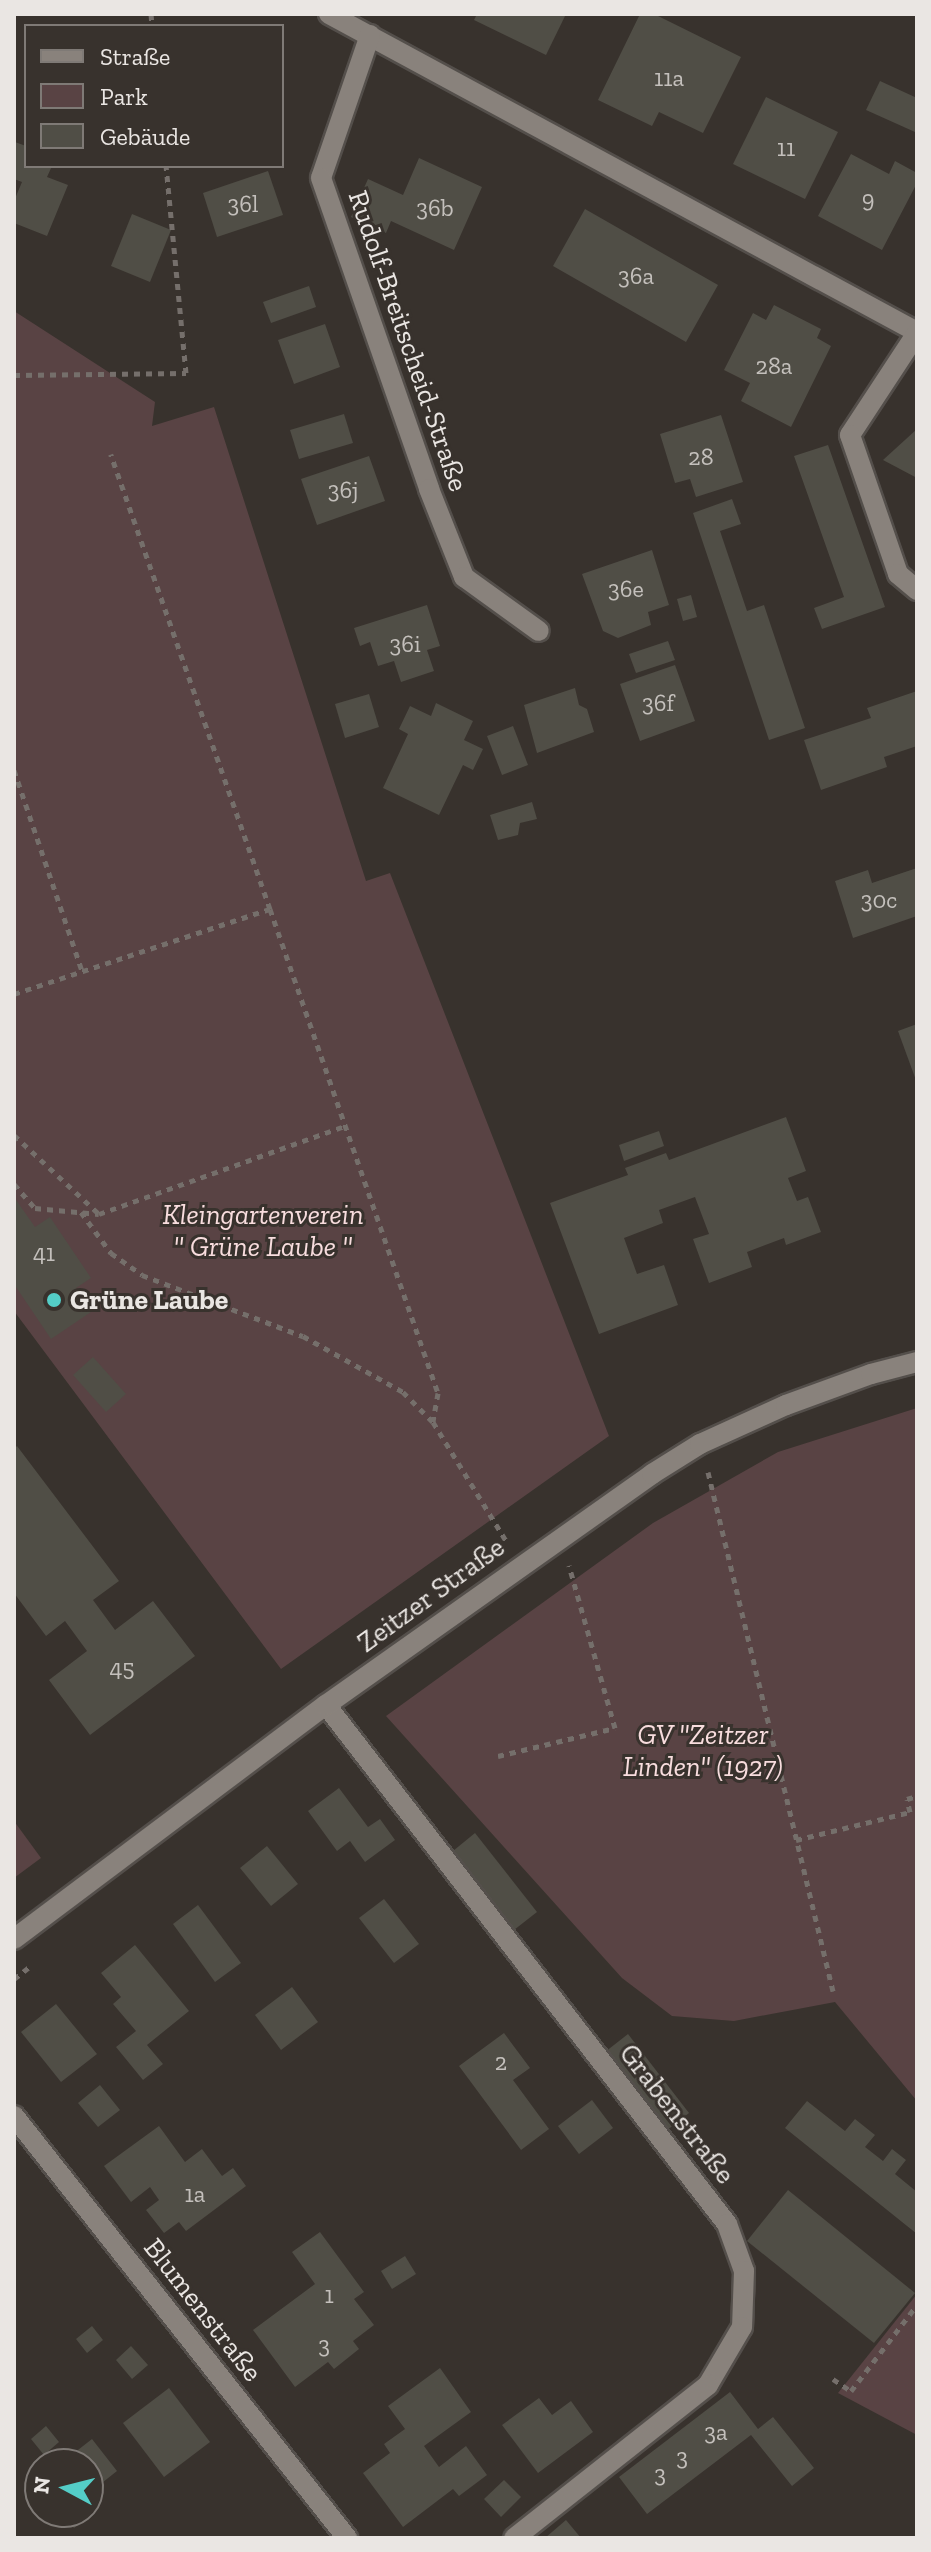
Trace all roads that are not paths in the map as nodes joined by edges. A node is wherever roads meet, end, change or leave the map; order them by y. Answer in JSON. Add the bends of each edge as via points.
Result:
{"nodes":[{"id":1,"x":329,"y":14,"type":"edge"},
{"id":2,"x":370,"y":35,"type":"junction"},
{"id":3,"x":917,"y":333,"type":"edge"},
{"id":4,"x":917,"y":590,"type":"edge"},
{"id":5,"x":539,"y":631,"type":"dead end"},
{"id":6,"x":917,"y":1362,"type":"edge"},
{"id":7,"x":326,"y":1705,"type":"junction"},
{"id":8,"x":14,"y":1939,"type":"edge"},
{"id":9,"x":14,"y":2116,"type":"edge"},
{"id":10,"x":347,"y":2538,"type":"edge"},
{"id":11,"x":514,"y":2538,"type":"edge"}],
"edges":[{"from":1,"to":2,"type":"street"},
{"from":2,"to":3,"type":"street"},
{"from":2,"to":5,"type":"street","name":"Rudolf-Breitscheid-Straße","via":[[321,178],[464,577]]},
{"from":3,"to":4,"type":"street","via":[[850,435],[898,574]]},
{"from":6,"to":7,"type":"street","name":"Zeitzer Straße","via":[[786,1405],[700,1444]]},
{"from":7,"to":8,"type":"street","name":"Zeitzer Straße"},
{"from":7,"to":11,"type":"street","name":"Grabenstraße","via":[[727,2224],[744,2271],[742,2327],[708,2385]]},
{"from":9,"to":10,"type":"street","name":"Blumenstraße"}]}
